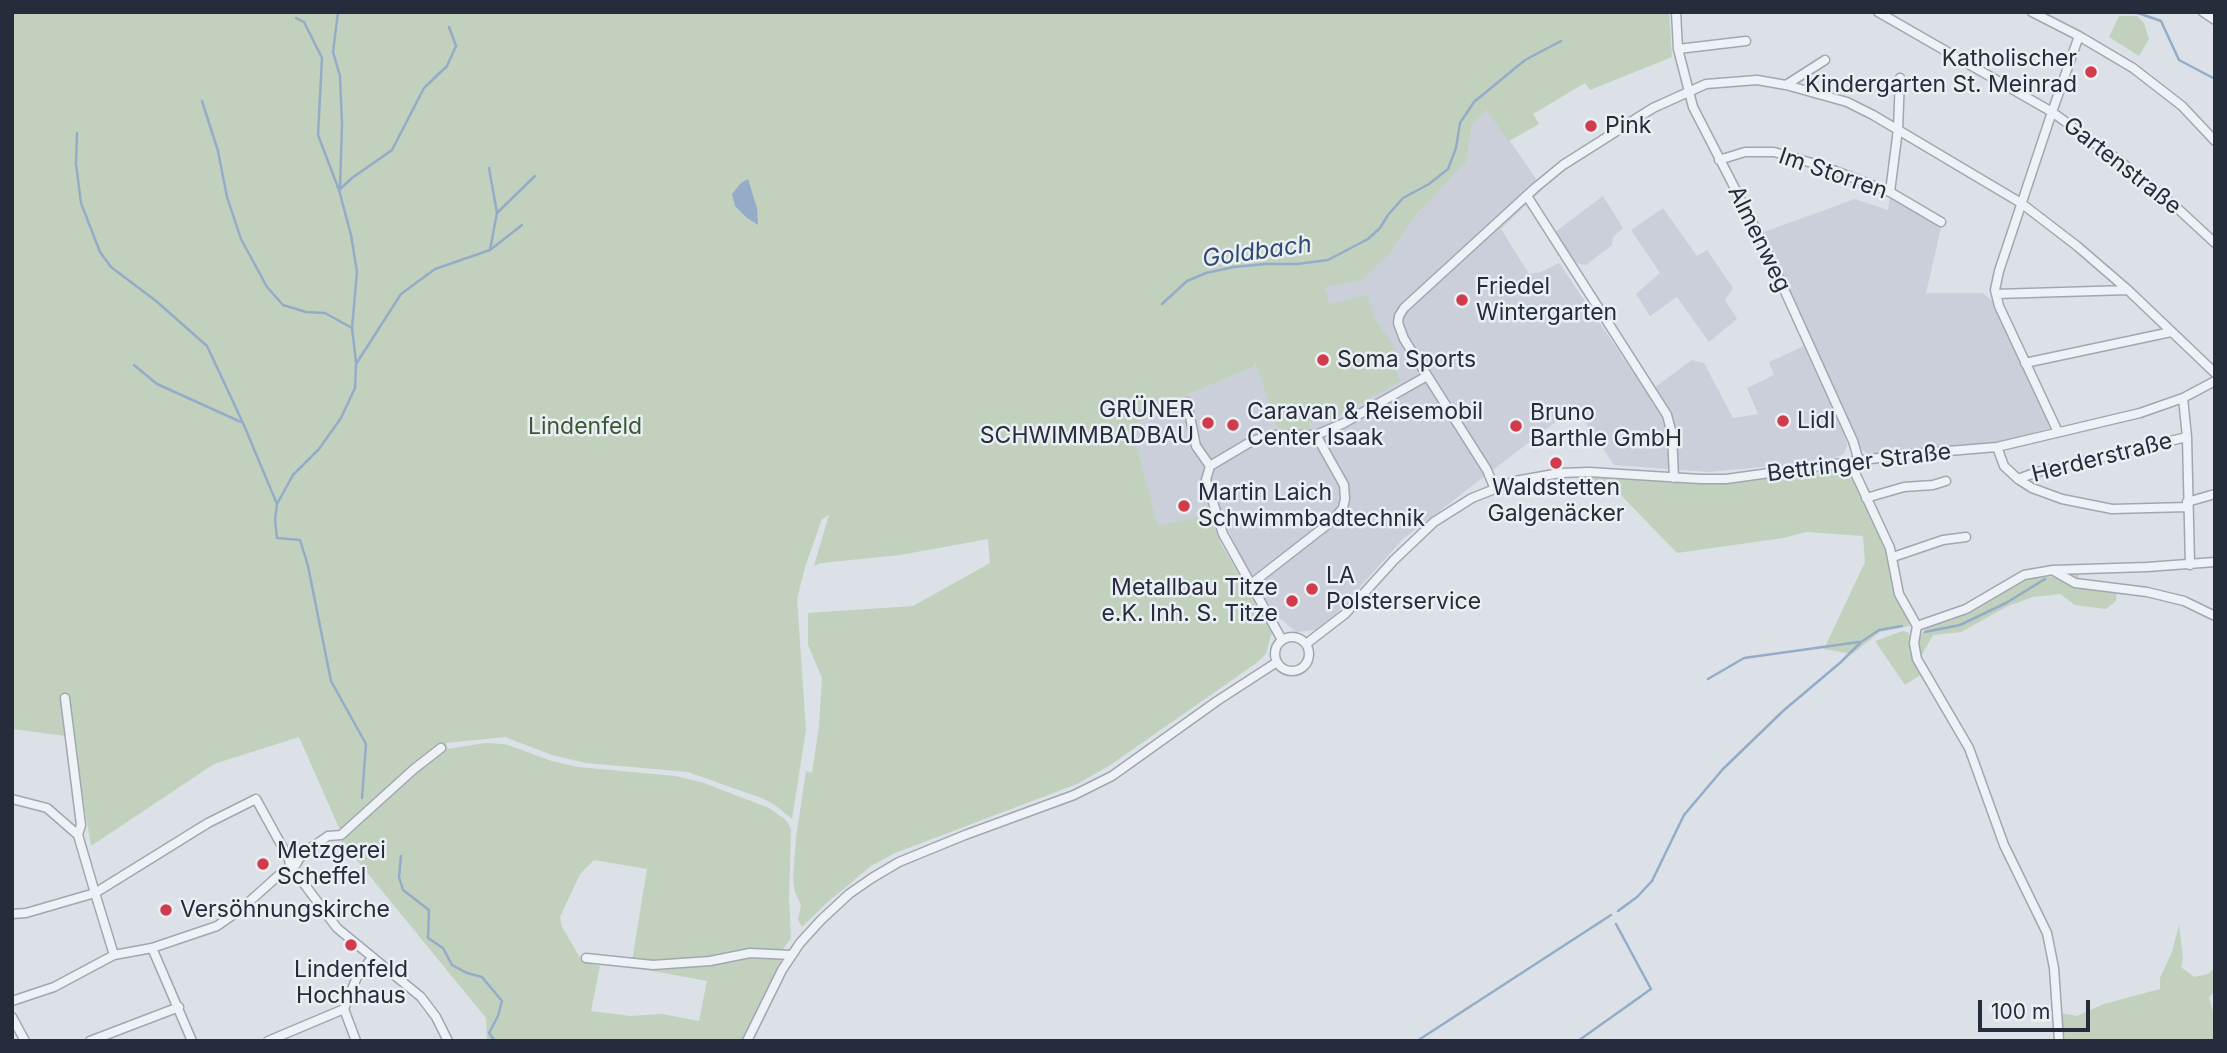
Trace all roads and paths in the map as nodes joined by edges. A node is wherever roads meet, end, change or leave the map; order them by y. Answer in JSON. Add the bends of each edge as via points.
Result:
{"nodes":[{"id":1,"x":1676,"y":12,"type":"edge"},
{"id":2,"x":1878,"y":12,"type":"edge"},
{"id":3,"x":2032,"y":12,"type":"edge"},
{"id":4,"x":2203,"y":12,"type":"edge"},
{"id":5,"x":2215,"y":20,"type":"edge"},
{"id":6,"x":2079,"y":36,"type":"junction"},
{"id":7,"x":1746,"y":41,"type":"dead end"},
{"id":8,"x":1678,"y":49,"type":"junction"},
{"id":9,"x":1825,"y":60,"type":"dead end"},
{"id":10,"x":1900,"y":78,"type":"dead end"},
{"id":11,"x":1786,"y":85,"type":"junction"},
{"id":12,"x":1687,"y":91,"type":"junction"},
{"id":13,"x":2052,"y":112,"type":"junction"},
{"id":14,"x":1898,"y":129,"type":"junction"},
{"id":15,"x":2215,"y":141,"type":"edge"},
{"id":16,"x":1719,"y":160,"type":"junction"},
{"id":17,"x":1890,"y":192,"type":"junction"},
{"id":18,"x":1527,"y":196,"type":"junction"},
{"id":19,"x":2021,"y":204,"type":"junction"},
{"id":20,"x":1941,"y":222,"type":"dead end"},
{"id":21,"x":2215,"y":243,"type":"edge"},
{"id":22,"x":2128,"y":290,"type":"junction"},
{"id":23,"x":1996,"y":294,"type":"junction"},
{"id":24,"x":2171,"y":332,"type":"junction"},
{"id":25,"x":2025,"y":363,"type":"junction"},
{"id":26,"x":2215,"y":373,"type":"edge"},
{"id":27,"x":1427,"y":376,"type":"junction"},
{"id":28,"x":2215,"y":381,"type":"edge"},
{"id":29,"x":2183,"y":398,"type":"junction"},
{"id":30,"x":1186,"y":402,"type":"dead end"},
{"id":31,"x":2058,"y":432,"type":"junction"},
{"id":32,"x":1317,"y":435,"type":"junction"},
{"id":33,"x":2187,"y":437,"type":"junction"},
{"id":34,"x":1997,"y":447,"type":"junction"},
{"id":35,"x":1854,"y":461,"type":"junction"},
{"id":36,"x":1210,"y":466,"type":"junction"},
{"id":37,"x":1674,"y":478,"type":"junction"},
{"id":38,"x":2018,"y":479,"type":"junction"},
{"id":39,"x":1946,"y":481,"type":"dead end"},
{"id":40,"x":1494,"y":487,"type":"junction"},
{"id":41,"x":2215,"y":494,"type":"edge"},
{"id":42,"x":1866,"y":498,"type":"junction"},
{"id":43,"x":2188,"y":505,"type":"junction"},
{"id":44,"x":1966,"y":537,"type":"dead end"},
{"id":45,"x":1893,"y":557,"type":"junction"},
{"id":46,"x":2215,"y":562,"type":"edge"},
{"id":47,"x":2190,"y":565,"type":"junction"},
{"id":48,"x":2053,"y":570,"type":"junction"},
{"id":49,"x":1251,"y":584,"type":"junction"},
{"id":50,"x":2215,"y":616,"type":"edge"},
{"id":51,"x":1917,"y":626,"type":"junction"},
{"id":52,"x":1282,"y":640,"type":"junction"},
{"id":53,"x":1307,"y":644,"type":"junction"},
{"id":54,"x":1277,"y":662,"type":"junction"},
{"id":55,"x":65,"y":698,"type":"dead end"},
{"id":56,"x":441,"y":748,"type":"dead end"},
{"id":57,"x":12,"y":799,"type":"edge"},
{"id":58,"x":78,"y":835,"type":"junction"},
{"id":59,"x":291,"y":873,"type":"junction"},
{"id":60,"x":95,"y":893,"type":"junction"},
{"id":61,"x":12,"y":914,"type":"edge"},
{"id":62,"x":152,"y":948,"type":"junction"},
{"id":63,"x":114,"y":955,"type":"junction"},
{"id":64,"x":792,"y":955,"type":"junction"},
{"id":65,"x":372,"y":958,"type":"junction"},
{"id":66,"x":586,"y":958,"type":"dead end"},
{"id":67,"x":12,"y":1001,"type":"edge"},
{"id":68,"x":179,"y":1007,"type":"junction"},
{"id":69,"x":344,"y":1009,"type":"junction"},
{"id":70,"x":12,"y":1017,"type":"edge"},
{"id":71,"x":25,"y":1041,"type":"edge"},
{"id":72,"x":90,"y":1041,"type":"edge"},
{"id":73,"x":192,"y":1041,"type":"edge"},
{"id":74,"x":268,"y":1041,"type":"edge"},
{"id":75,"x":356,"y":1041,"type":"edge"},
{"id":76,"x":448,"y":1041,"type":"edge"},
{"id":77,"x":747,"y":1041,"type":"edge"},
{"id":78,"x":2059,"y":1041,"type":"edge"}],
"edges":[{"from":1,"to":8,"type":"street","name":"Almenweg"},
{"from":2,"to":13,"type":"street","name":"Gartenstraße"},
{"from":3,"to":6,"type":"street"},
{"from":4,"to":5,"type":"street"},
{"from":6,"to":13,"type":"street"},
{"from":6,"to":15,"type":"street","via":[[2162,89]]},
{"from":7,"to":8,"type":"street"},
{"from":8,"to":12,"type":"street","name":"Almenweg"},
{"from":9,"to":11,"type":"street"},
{"from":10,"to":14,"type":"street"},
{"from":11,"to":12,"type":"street","via":[[1733,81]]},
{"from":11,"to":14,"type":"street","via":[[1847,102]]},
{"from":12,"to":16,"type":"street","name":"Almenweg"},
{"from":12,"to":18,"type":"street","via":[[1594,144]]},
{"from":13,"to":19,"type":"street"},
{"from":13,"to":21,"type":"street","name":"Gartenstraße","via":[[2121,162]]},
{"from":14,"to":17,"type":"street"},
{"from":14,"to":19,"type":"street"},
{"from":16,"to":17,"type":"street","name":"Im Storren","via":[[1745,152],[1774,152]]},
{"from":16,"to":35,"type":"street","name":"Almenweg","via":[[1769,255],[1853,441]]},
{"from":17,"to":20,"type":"street","name":"Im Storren"},
{"from":18,"to":27,"type":"street","via":[[1399,316],[1400,331]]},
{"from":18,"to":37,"type":"street","via":[[1667,415]]},
{"from":19,"to":22,"type":"street"},
{"from":19,"to":23,"type":"street"},
{"from":22,"to":23,"type":"street"},
{"from":22,"to":24,"type":"street"},
{"from":23,"to":25,"type":"street"},
{"from":24,"to":25,"type":"street"},
{"from":24,"to":26,"type":"street"},
{"from":25,"to":31,"type":"street"},
{"from":27,"to":32,"type":"street"},
{"from":27,"to":40,"type":"street"},
{"from":28,"to":29,"type":"street","name":"Bettringer Straße"},
{"from":29,"to":31,"type":"street","name":"Bettringer Straße"},
{"from":29,"to":33,"type":"street"},
{"from":30,"to":36,"type":"street","via":[[1196,446]]},
{"from":31,"to":34,"type":"street","name":"Bettringer Straße"},
{"from":32,"to":36,"type":"street","via":[[1265,437]]},
{"from":32,"to":49,"type":"street","via":[[1344,485],[1343,508]]},
{"from":33,"to":38,"type":"street","name":"Herderstraße"},
{"from":33,"to":43,"type":"street"},
{"from":34,"to":35,"type":"street","name":"Bettringer Straße"},
{"from":34,"to":38,"type":"street","via":[[2004,466]]},
{"from":35,"to":37,"type":"street","name":"Bettringer Straße","via":[[1726,479]]},
{"from":35,"to":42,"type":"street","name":"Almenweg"},
{"from":36,"to":49,"type":"street","via":[[1206,480],[1215,514]]},
{"from":37,"to":40,"type":"street","name":"Bettringer Straße","via":[[1589,472],[1533,477]]},
{"from":38,"to":43,"type":"street","via":[[2032,488],[2112,509]]},
{"from":39,"to":42,"type":"street"},
{"from":40,"to":53,"type":"street","name":"Bettringer Straße","via":[[1421,533],[1345,614]]},
{"from":41,"to":43,"type":"street"},
{"from":42,"to":45,"type":"street","name":"Almenweg"},
{"from":43,"to":47,"type":"street"},
{"from":44,"to":45,"type":"street"},
{"from":45,"to":51,"type":"street","name":"Almenweg","via":[[1899,594]]},
{"from":46,"to":47,"type":"street"},
{"from":47,"to":48,"type":"street"},
{"from":48,"to":50,"type":"street","via":[[2075,583],[2147,592],[2184,601]]},
{"from":48,"to":51,"type":"street","via":[[2024,575],[1966,609]]},
{"from":49,"to":52,"type":"street"},
{"from":51,"to":78,"type":"street","via":[[1917,659],[1969,748],[2004,845],[2047,933]]},
{"from":52,"to":53,"type":"street","via":[[1293,637]]},
{"from":52,"to":54,"type":"street","via":[[1275,652]]},
{"from":53,"to":54,"type":"street","via":[[1308,659],[1298,670],[1286,670]]},
{"from":54,"to":64,"type":"street","via":[[1112,776],[899,862],[872,878],[821,920]]},
{"from":55,"to":58,"type":"street","via":[[81,825]]},
{"from":56,"to":59,"type":"street","via":[[341,835],[328,836],[309,849]]},
{"from":57,"to":58,"type":"street","via":[[47,808]]},
{"from":58,"to":60,"type":"street"},
{"from":59,"to":60,"type":"street","via":[[289,859],[256,799]]},
{"from":59,"to":62,"type":"street","via":[[279,875],[216,926]]},
{"from":59,"to":65,"type":"street","via":[[299,877],[337,928]]},
{"from":60,"to":61,"type":"street"},
{"from":60,"to":63,"type":"street"},
{"from":62,"to":63,"type":"street"},
{"from":62,"to":68,"type":"street"},
{"from":63,"to":67,"type":"street","via":[[54,987]]},
{"from":64,"to":66,"type":"street","via":[[750,953],[653,965]]},
{"from":64,"to":77,"type":"street"},
{"from":65,"to":69,"type":"street","via":[[357,977]]},
{"from":65,"to":76,"type":"street","via":[[421,997]]},
{"from":68,"to":72,"type":"street"},
{"from":68,"to":73,"type":"street"},
{"from":69,"to":74,"type":"street"},
{"from":69,"to":75,"type":"street"},
{"from":70,"to":71,"type":"street"}]}
